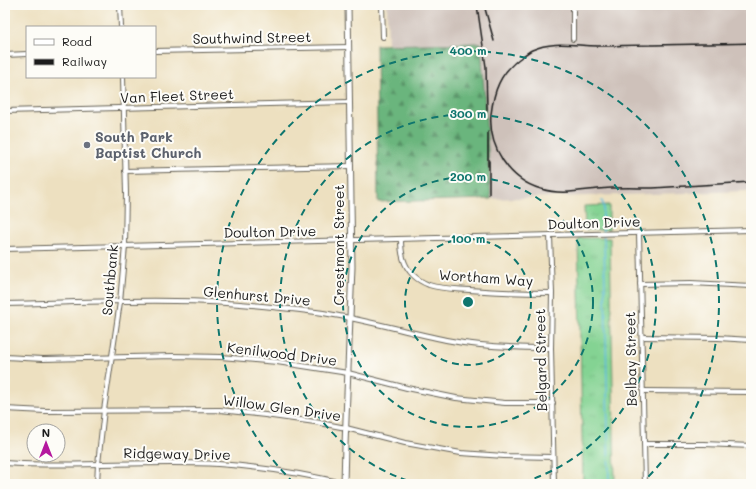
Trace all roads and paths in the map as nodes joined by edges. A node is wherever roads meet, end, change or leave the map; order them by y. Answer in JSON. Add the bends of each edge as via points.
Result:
{"nodes":[{"id":1,"x":120,"y":5,"type":"edge"},
{"id":2,"x":348,"y":5,"type":"edge"},
{"id":3,"x":382,"y":5,"type":"edge"},
{"id":4,"x":573,"y":5,"type":"edge"},
{"id":5,"x":121,"y":26,"type":"edge"},
{"id":6,"x":383,"y":37,"type":"dead end"},
{"id":7,"x":573,"y":39,"type":"dead end"},
{"id":8,"x":349,"y":47,"type":"junction"},
{"id":9,"x":156,"y":51,"type":"edge"},
{"id":10,"x":26,"y":54,"type":"edge"},
{"id":11,"x":5,"y":55,"type":"edge"},
{"id":12,"x":122,"y":78,"type":"edge"},
{"id":13,"x":349,"y":102,"type":"junction"},
{"id":14,"x":123,"y":108,"type":"junction"},
{"id":15,"x":5,"y":111,"type":"edge"},
{"id":16,"x":351,"y":166,"type":"junction"},
{"id":17,"x":125,"y":171,"type":"junction"},
{"id":18,"x":751,"y":230,"type":"edge"},
{"id":19,"x":639,"y":233,"type":"junction"},
{"id":20,"x":550,"y":235,"type":"junction"},
{"id":21,"x":401,"y":239,"type":"junction"},
{"id":22,"x":352,"y":240,"type":"junction"},
{"id":23,"x":125,"y":246,"type":"junction"},
{"id":24,"x":5,"y":249,"type":"edge"},
{"id":25,"x":640,"y":284,"type":"junction"},
{"id":26,"x":751,"y":286,"type":"edge"},
{"id":27,"x":552,"y":293,"type":"junction"},
{"id":28,"x":120,"y":302,"type":"junction"},
{"id":29,"x":5,"y":304,"type":"edge"},
{"id":30,"x":350,"y":318,"type":"junction"},
{"id":31,"x":642,"y":337,"type":"junction"},
{"id":32,"x":751,"y":340,"type":"edge"},
{"id":33,"x":551,"y":348,"type":"junction"},
{"id":34,"x":5,"y":357,"type":"edge"},
{"id":35,"x":112,"y":357,"type":"junction"},
{"id":36,"x":348,"y":373,"type":"junction"},
{"id":37,"x":643,"y":391,"type":"junction"},
{"id":38,"x":751,"y":392,"type":"edge"},
{"id":39,"x":552,"y":404,"type":"junction"},
{"id":40,"x":5,"y":409,"type":"edge"},
{"id":41,"x":104,"y":410,"type":"junction"},
{"id":42,"x":346,"y":428,"type":"junction"},
{"id":43,"x":644,"y":444,"type":"junction"},
{"id":44,"x":751,"y":446,"type":"edge"},
{"id":45,"x":553,"y":457,"type":"junction"},
{"id":46,"x":5,"y":463,"type":"edge"},
{"id":47,"x":98,"y":464,"type":"junction"},
{"id":48,"x":97,"y":484,"type":"edge"},
{"id":49,"x":345,"y":484,"type":"edge"},
{"id":50,"x":554,"y":484,"type":"edge"},
{"id":51,"x":645,"y":484,"type":"edge"}],
"edges":[{"from":1,"to":5,"type":"street"},
{"from":2,"to":8,"type":"street","name":"Crestmont Street"},
{"from":3,"to":6,"type":"street"},
{"from":4,"to":7,"type":"street"},
{"from":8,"to":9,"type":"street","name":"Southwind Street"},
{"from":8,"to":13,"type":"street","name":"Crestmont Street"},
{"from":10,"to":11,"type":"street"},
{"from":12,"to":14,"type":"street","name":"Southbank"},
{"from":13,"to":14,"type":"street","name":"Van Fleet Street"},
{"from":13,"to":16,"type":"street","name":"Crestmont Street"},
{"from":14,"to":15,"type":"street","name":"Van Fleet Street"},
{"from":14,"to":17,"type":"street","name":"Southbank"},
{"from":16,"to":17,"type":"street"},
{"from":16,"to":22,"type":"street","name":"Crestmont Street"},
{"from":17,"to":23,"type":"street","name":"Southbank"},
{"from":18,"to":19,"type":"street","name":"Doulton Drive"},
{"from":19,"to":20,"type":"street","name":"Doulton Drive"},
{"from":19,"to":25,"type":"street","name":"Belbay Street"},
{"from":20,"to":21,"type":"street","name":"Doulton Drive"},
{"from":20,"to":27,"type":"street","name":"Belgard Street"},
{"from":21,"to":22,"type":"street","name":"Doulton Drive"},
{"from":21,"to":27,"type":"street","name":"Wortham Way","via":[[402,253],[408,269],[421,281],[430,285],[501,292]]},
{"from":22,"to":23,"type":"street","name":"Doulton Drive"},
{"from":22,"to":30,"type":"street","name":"Crestmont Street"},
{"from":23,"to":24,"type":"street","name":"Doulton Drive"},
{"from":23,"to":28,"type":"street","name":"Southbank"},
{"from":25,"to":26,"type":"street"},
{"from":25,"to":31,"type":"street","name":"Belbay Street"},
{"from":27,"to":33,"type":"street","name":"Belgard Street"},
{"from":28,"to":29,"type":"street","name":"Glenhurst Drive"},
{"from":28,"to":30,"type":"street","name":"Glenhurst Drive","via":[[223,302]]},
{"from":28,"to":35,"type":"street","name":"Southbank"},
{"from":30,"to":33,"type":"street","name":"Glenhurst Drive","via":[[464,343]]},
{"from":30,"to":36,"type":"street","name":"Crestmont Street"},
{"from":31,"to":32,"type":"street"},
{"from":31,"to":37,"type":"street","name":"Belbay Street"},
{"from":33,"to":39,"type":"street","name":"Belgard Street"},
{"from":34,"to":35,"type":"street","name":"Kenilwood Drive"},
{"from":35,"to":36,"type":"street","name":"Kenilwood Drive","via":[[221,357],[277,362]]},
{"from":35,"to":41,"type":"street","name":"Southbank"},
{"from":36,"to":39,"type":"street","name":"Kenilwood Drive","via":[[456,398]]},
{"from":36,"to":42,"type":"street","name":"Crestmont Street"},
{"from":37,"to":38,"type":"street"},
{"from":37,"to":43,"type":"street","name":"Belbay Street"},
{"from":39,"to":45,"type":"street","name":"Belgard Street"},
{"from":40,"to":41,"type":"street","name":"Willow Glen Drive"},
{"from":41,"to":42,"type":"street","name":"Willow Glen Drive","via":[[220,410]]},
{"from":41,"to":47,"type":"street","name":"Southbank"},
{"from":42,"to":45,"type":"street","name":"Willow Glen Drive","via":[[405,443],[462,453]]},
{"from":42,"to":49,"type":"street","name":"Crestmont Street"},
{"from":43,"to":44,"type":"street"},
{"from":43,"to":51,"type":"street","name":"Belbay Street"},
{"from":45,"to":50,"type":"street","name":"Belgard Street"},
{"from":46,"to":47,"type":"street","name":"Ridgeway Drive"},
{"from":47,"to":48,"type":"street","name":"Southbank"},
{"from":47,"to":49,"type":"street","name":"Ridgeway Drive","via":[[218,464],[266,468]]}]}
